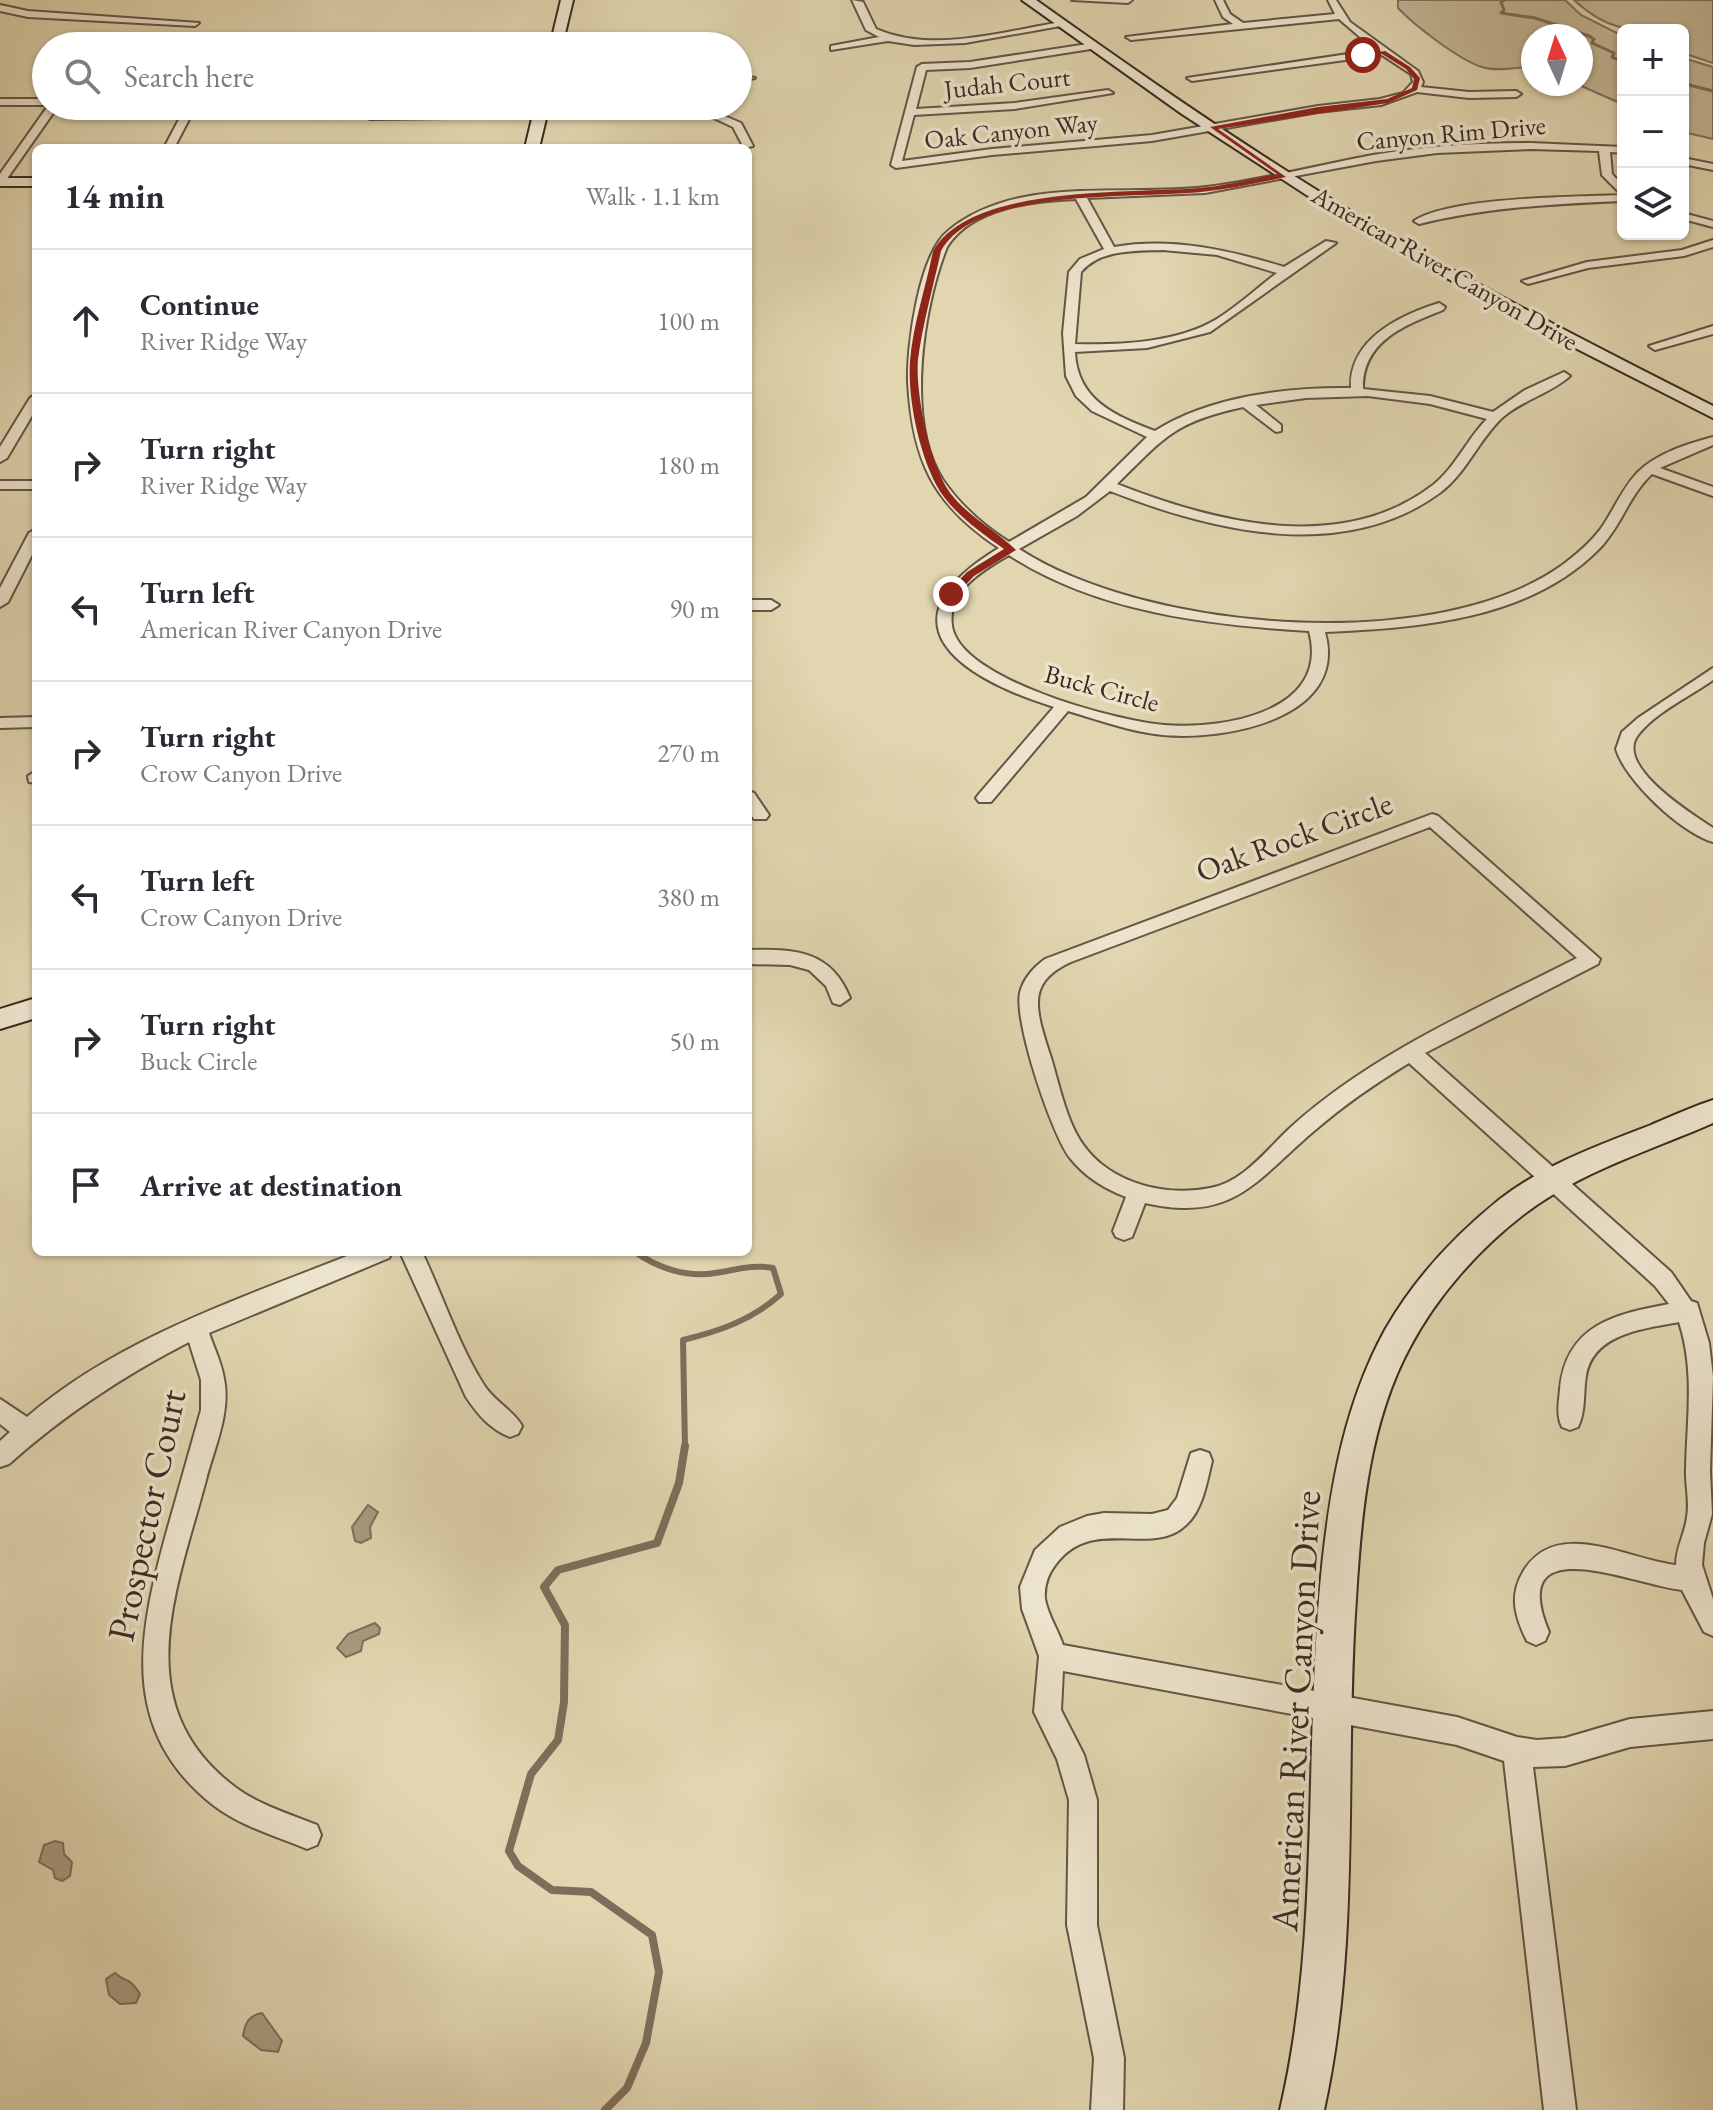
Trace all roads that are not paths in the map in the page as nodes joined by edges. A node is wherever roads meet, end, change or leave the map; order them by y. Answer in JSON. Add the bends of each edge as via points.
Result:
{"nodes":[{"id":1,"x":567,"y":0,"type":"edge"},
{"id":2,"x":856,"y":0,"type":"edge"},
{"id":3,"x":1028,"y":0,"type":"edge"},
{"id":4,"x":1076,"y":0,"type":"edge"},
{"id":5,"x":1128,"y":0,"type":"edge"},
{"id":6,"x":1219,"y":0,"type":"edge"},
{"id":7,"x":1332,"y":0,"type":"edge"},
{"id":8,"x":0,"y":8,"type":"edge"},
{"id":9,"x":1340,"y":16,"type":"junction"},
{"id":10,"x":195,"y":23,"type":"dead end"},
{"id":11,"x":1062,"y":25,"type":"junction"},
{"id":12,"x":1241,"y":26,"type":"junction"},
{"id":13,"x":559,"y":32,"type":"edge"},
{"id":14,"x":1131,"y":37,"type":"dead end"},
{"id":15,"x":888,"y":38,"type":"junction"},
{"id":16,"x":1094,"y":46,"type":"junction"},
{"id":17,"x":834,"y":48,"type":"dead end"},
{"id":18,"x":1383,"y":52,"type":"junction"},
{"id":19,"x":1192,"y":78,"type":"dead end"},
{"id":20,"x":1415,"y":89,"type":"junction"},
{"id":21,"x":1108,"y":93,"type":"dead end"},
{"id":22,"x":1516,"y":94,"type":"dead end"},
{"id":23,"x":0,"y":102,"type":"edge"},
{"id":24,"x":32,"y":102,"type":"edge"},
{"id":25,"x":910,"y":112,"type":"junction"},
{"id":26,"x":43,"y":120,"type":"edge"},
{"id":27,"x":184,"y":120,"type":"edge"},
{"id":28,"x":539,"y":120,"type":"edge"},
{"id":29,"x":725,"y":120,"type":"edge"},
{"id":30,"x":1213,"y":128,"type":"junction"},
{"id":31,"x":171,"y":144,"type":"edge"},
{"id":32,"x":533,"y":144,"type":"edge"},
{"id":33,"x":747,"y":144,"type":"edge"},
{"id":34,"x":1604,"y":148,"type":"junction"},
{"id":35,"x":1617,"y":149,"type":"edge"},
{"id":36,"x":1689,"y":162,"type":"edge"},
{"id":37,"x":1713,"y":167,"type":"edge"},
{"id":38,"x":1283,"y":175,"type":"junction"},
{"id":39,"x":0,"y":182,"type":"edge"},
{"id":40,"x":32,"y":182,"type":"edge"},
{"id":41,"x":1617,"y":188,"type":"edge"},
{"id":42,"x":1617,"y":195,"type":"edge"},
{"id":43,"x":1080,"y":196,"type":"junction"},
{"id":44,"x":1689,"y":218,"type":"edge"},
{"id":45,"x":1419,"y":221,"type":"dead end"},
{"id":46,"x":1713,"y":224,"type":"edge"},
{"id":47,"x":1330,"y":243,"type":"dead end"},
{"id":48,"x":1713,"y":243,"type":"edge"},
{"id":49,"x":1111,"y":251,"type":"junction"},
{"id":50,"x":1283,"y":271,"type":"junction"},
{"id":51,"x":1528,"y":281,"type":"dead end"},
{"id":52,"x":1439,"y":307,"type":"dead end"},
{"id":53,"x":1713,"y":330,"type":"edge"},
{"id":54,"x":1655,"y":346,"type":"dead end"},
{"id":55,"x":1069,"y":348,"type":"junction"},
{"id":56,"x":1564,"y":376,"type":"dead end"},
{"id":57,"x":1357,"y":390,"type":"junction"},
{"id":58,"x":1246,"y":403,"type":"junction"},
{"id":59,"x":32,"y":405,"type":"edge"},
{"id":60,"x":1713,"y":413,"type":"edge"},
{"id":61,"x":1495,"y":417,"type":"junction"},
{"id":62,"x":1276,"y":428,"type":"dead end"},
{"id":63,"x":1155,"y":435,"type":"junction"},
{"id":64,"x":1713,"y":441,"type":"edge"},
{"id":65,"x":0,"y":458,"type":"edge"},
{"id":66,"x":1650,"y":469,"type":"junction"},
{"id":67,"x":0,"y":485,"type":"edge"},
{"id":68,"x":32,"y":485,"type":"edge"},
{"id":69,"x":1108,"y":485,"type":"junction"},
{"id":70,"x":1713,"y":492,"type":"edge"},
{"id":71,"x":32,"y":541,"type":"edge"},
{"id":72,"x":1011,"y":550,"type":"junction"},
{"id":73,"x":0,"y":602,"type":"edge"},
{"id":74,"x":752,"y":605,"type":"edge"},
{"id":75,"x":771,"y":605,"type":"dead end"},
{"id":76,"x":1316,"y":628,"type":"junction"},
{"id":77,"x":1713,"y":673,"type":"edge"},
{"id":78,"x":1065,"y":705,"type":"junction"},
{"id":79,"x":32,"y":722,"type":"edge"},
{"id":80,"x":0,"y":723,"type":"edge"},
{"id":81,"x":985,"y":798,"type":"dead end"},
{"id":82,"x":752,"y":803,"type":"edge"},
{"id":83,"x":760,"y":815,"type":"dead end"},
{"id":84,"x":1713,"y":836,"type":"edge"},
{"id":85,"x":752,"y":957,"type":"edge"},
{"id":86,"x":840,"y":998,"type":"dead end"},
{"id":87,"x":32,"y":1009,"type":"edge"},
{"id":88,"x":0,"y":1019,"type":"edge"},
{"id":89,"x":1411,"y":1053,"type":"junction"},
{"id":90,"x":1713,"y":1111,"type":"edge"},
{"id":91,"x":1553,"y":1180,"type":"junction"},
{"id":92,"x":1138,"y":1193,"type":"junction"},
{"id":93,"x":1124,"y":1231,"type":"dead end"},
{"id":94,"x":371,"y":1256,"type":"edge"},
{"id":95,"x":413,"y":1256,"type":"edge"},
{"id":96,"x":1689,"y":1310,"type":"junction"},
{"id":97,"x":196,"y":1328,"type":"junction"},
{"id":98,"x":0,"y":1410,"type":"edge"},
{"id":99,"x":1570,"y":1419,"type":"dead end"},
{"id":100,"x":510,"y":1426,"type":"dead end"},
{"id":101,"x":26,"y":1431,"type":"junction"},
{"id":102,"x":0,"y":1456,"type":"edge"},
{"id":103,"x":1200,"y":1461,"type":"dead end"},
{"id":104,"x":1690,"y":1578,"type":"junction"},
{"id":105,"x":1713,"y":1623,"type":"edge"},
{"id":106,"x":1536,"y":1632,"type":"dead end"},
{"id":107,"x":1052,"y":1656,"type":"junction"},
{"id":108,"x":1331,"y":1710,"type":"junction"},
{"id":109,"x":1713,"y":1725,"type":"edge"},
{"id":110,"x":1517,"y":1751,"type":"junction"},
{"id":111,"x":307,"y":1835,"type":"dead end"},
{"id":112,"x":1107,"y":2110,"type":"edge"},
{"id":113,"x":1302,"y":2110,"type":"edge"},
{"id":114,"x":1560,"y":2110,"type":"edge"}],
"edges":[{"from":1,"to":13,"type":"main road"},
{"from":2,"to":15,"type":"street","via":[[865,10],[867,26]]},
{"from":3,"to":11,"type":"main road","name":"American River Canyon Drive"},
{"from":4,"to":5,"type":"street"},
{"from":6,"to":12,"type":"street","via":[[1226,15]]},
{"from":7,"to":9,"type":"street"},
{"from":8,"to":10,"type":"street","via":[[114,21]]},
{"from":9,"to":12,"type":"street"},
{"from":9,"to":18,"type":"street"},
{"from":11,"to":15,"type":"street","via":[[946,41]]},
{"from":11,"to":16,"type":"main road","name":"American River Canyon Drive"},
{"from":12,"to":14,"type":"street"},
{"from":15,"to":17,"type":"street"},
{"from":16,"to":25,"type":"street","name":"Oak Canyon Way","via":[[922,67]]},
{"from":16,"to":30,"type":"main road","name":"American River Canyon Drive"},
{"from":18,"to":19,"type":"street"},
{"from":18,"to":20,"type":"street","via":[[1415,73]]},
{"from":20,"to":22,"type":"street"},
{"from":20,"to":30,"type":"street","via":[[1388,101]]},
{"from":21,"to":25,"type":"street","name":"Judah Court","via":[[1015,106]]},
{"from":23,"to":24,"type":"street"},
{"from":25,"to":30,"type":"street","name":"Oak Canyon Way","via":[[896,165]]},
{"from":26,"to":39,"type":"street"},
{"from":27,"to":31,"type":"street"},
{"from":28,"to":32,"type":"main road"},
{"from":29,"to":33,"type":"street","via":[[737,125]]},
{"from":30,"to":38,"type":"main road","name":"American River Canyon Drive"},
{"from":34,"to":35,"type":"street","name":"Canyon Rim Drive"},
{"from":34,"to":38,"type":"street","name":"Canyon Rim Drive","via":[[1425,153]]},
{"from":34,"to":41,"type":"street","via":[[1607,175]]},
{"from":36,"to":37,"type":"street"},
{"from":38,"to":43,"type":"street","name":"Canyon Rim Drive","via":[[1192,191]]},
{"from":38,"to":60,"type":"main road","name":"American River Canyon Drive","via":[[1451,276]]},
{"from":39,"to":40,"type":"main road"},
{"from":42,"to":45,"type":"street","via":[[1500,205]]},
{"from":43,"to":49,"type":"street"},
{"from":43,"to":72,"type":"street","name":"Canyon Rim Drive","via":[[1001,207],[953,231],[937,251],[916,345],[914,375],[927,461],[960,510]]},
{"from":44,"to":46,"type":"street"},
{"from":47,"to":50,"type":"street"},
{"from":48,"to":51,"type":"street"},
{"from":49,"to":50,"type":"street","via":[[1204,250]]},
{"from":49,"to":55,"type":"street","via":[[1076,268]]},
{"from":50,"to":55,"type":"street","via":[[1202,331],[1115,348]]},
{"from":52,"to":57,"type":"street","via":[[1391,330],[1366,351],[1356,371]]},
{"from":53,"to":54,"type":"street"},
{"from":55,"to":63,"type":"street","via":[[1070,376],[1086,402],[1115,421]]},
{"from":56,"to":61,"type":"street"},
{"from":57,"to":58,"type":"street","name":"Buck Circle"},
{"from":57,"to":61,"type":"street","name":"Buck Circle","via":[[1421,397]]},
{"from":58,"to":62,"type":"street"},
{"from":58,"to":63,"type":"street","name":"Buck Circle","via":[[1186,418]]},
{"from":59,"to":65,"type":"street"},
{"from":61,"to":69,"type":"street","via":[[1450,476],[1427,495],[1395,512],[1351,524],[1283,529],[1222,522]]},
{"from":63,"to":69,"type":"street","name":"Buck Circle"},
{"from":64,"to":66,"type":"street"},
{"from":66,"to":70,"type":"street"},
{"from":66,"to":76,"type":"street","name":"Canyon Rim Drive","via":[[1593,547],[1529,590],[1444,617]]},
{"from":67,"to":68,"type":"street"},
{"from":69,"to":72,"type":"street","name":"Buck Circle"},
{"from":71,"to":73,"type":"street"},
{"from":72,"to":76,"type":"street","name":"Canyon Rim Drive","via":[[1066,578],[1150,606],[1216,620]]},
{"from":72,"to":78,"type":"street","name":"Buck Circle","via":[[957,587],[946,609],[947,634],[963,658],[991,679]]},
{"from":74,"to":75,"type":"street"},
{"from":76,"to":78,"type":"street","name":"Buck Circle","via":[[1322,651],[1314,683],[1291,704],[1239,724],[1166,730]]},
{"from":77,"to":84,"type":"street","via":[[1632,731],[1623,748],[1635,776]]},
{"from":78,"to":81,"type":"street"},
{"from":79,"to":80,"type":"street"},
{"from":82,"to":83,"type":"street"},
{"from":85,"to":86,"type":"street","via":[[792,957],[814,964],[831,977]]},
{"from":87,"to":88,"type":"main road"},
{"from":89,"to":91,"type":"street"},
{"from":89,"to":92,"type":"street","name":"Oak Rock Circle","via":[[1336,1100],[1239,1188],[1196,1199]]},
{"from":89,"to":92,"type":"street","name":"Oak Rock Circle","via":[[1591,959],[1432,820],[1064,957],[1034,982],[1029,1006],[1062,1124],[1076,1151],[1094,1169]]},
{"from":90,"to":91,"type":"main road","name":"American River Canyon Drive"},
{"from":91,"to":96,"type":"street","via":[[1670,1286]]},
{"from":91,"to":108,"type":"main road","name":"American River Canyon Drive","via":[[1487,1227],[1444,1271],[1404,1327],[1378,1379],[1348,1481]]},
{"from":92,"to":93,"type":"street"},
{"from":94,"to":97,"type":"street"},
{"from":95,"to":100,"type":"street","via":[[474,1390],[489,1411]]},
{"from":96,"to":99,"type":"street","via":[[1617,1326],[1589,1343],[1574,1376]]},
{"from":96,"to":104,"type":"street","via":[[1704,1357],[1700,1519],[1691,1541]]},
{"from":97,"to":101,"type":"street","via":[[98,1378]]},
{"from":97,"to":111,"type":"street","name":"Prospector Court","via":[[213,1380],[213,1410],[161,1600],[153,1645],[156,1690],[179,1750],[209,1784],[245,1809]]},
{"from":98,"to":101,"type":"street"},
{"from":101,"to":102,"type":"street"},
{"from":103,"to":107,"type":"street","via":[[1177,1518],[1148,1526],[1089,1526],[1048,1552],[1032,1595]]},
{"from":104,"to":105,"type":"street"},
{"from":104,"to":106,"type":"street","via":[[1655,1575],[1592,1556],[1559,1556],[1543,1563],[1527,1589],[1527,1609]]},
{"from":107,"to":108,"type":"street"},
{"from":107,"to":112,"type":"street","via":[[1048,1712],[1070,1755],[1083,1800],[1082,1925],[1109,2058]]},
{"from":108,"to":110,"type":"street","via":[[1457,1731]]},
{"from":108,"to":113,"type":"main road","name":"American River Canyon Drive","via":[[1322,2007]]},
{"from":109,"to":110,"type":"street","via":[[1630,1733],[1565,1752]]},
{"from":110,"to":114,"type":"street"}]}
